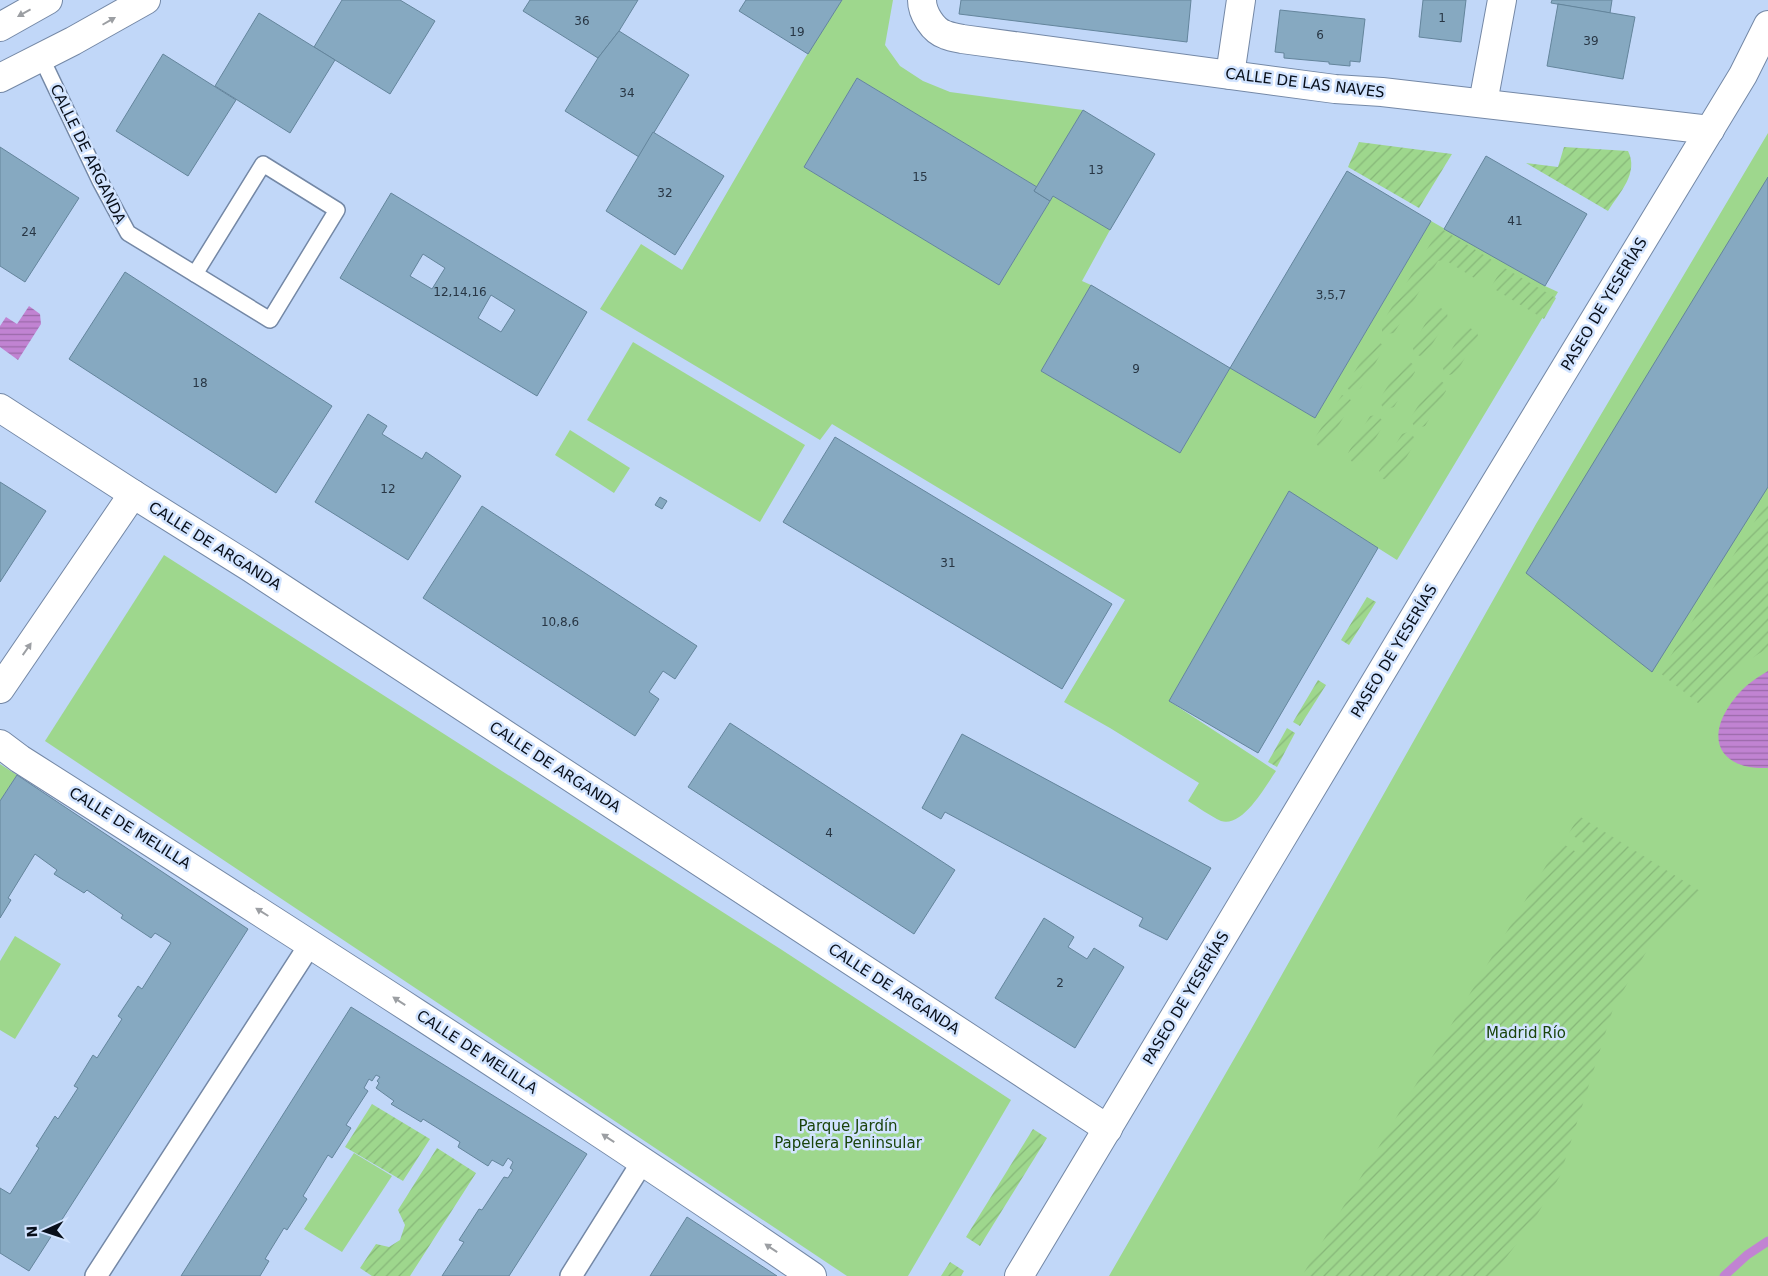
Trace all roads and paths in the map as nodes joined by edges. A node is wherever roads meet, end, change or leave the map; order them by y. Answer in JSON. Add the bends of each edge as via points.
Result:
{"nodes":[{"id":1,"x":48,"y":0,"type":"edge"},
{"id":2,"x":146,"y":0,"type":"edge"},
{"id":3,"x":922,"y":0,"type":"edge"},
{"id":4,"x":1241,"y":0,"type":"edge"},
{"id":5,"x":1502,"y":0,"type":"edge"},
{"id":6,"x":1768,"y":25,"type":"edge"},
{"id":7,"x":0,"y":27,"type":"edge"},
{"id":8,"x":41,"y":57,"type":"junction"},
{"id":9,"x":1230,"y":75,"type":"junction"},
{"id":10,"x":0,"y":78,"type":"edge"},
{"id":11,"x":1483,"y":103,"type":"junction"},
{"id":12,"x":1710,"y":130,"type":"junction"},
{"id":13,"x":196,"y":274,"type":"junction"},
{"id":14,"x":0,"y":408,"type":"edge"},
{"id":15,"x":133,"y":494,"type":"junction"},
{"id":16,"x":0,"y":689,"type":"edge"},
{"id":17,"x":0,"y":744,"type":"edge"},
{"id":18,"x":311,"y":943,"type":"junction"},
{"id":19,"x":1108,"y":1129,"type":"junction"},
{"id":20,"x":643,"y":1161,"type":"junction"},
{"id":21,"x":96,"y":1276,"type":"edge"},
{"id":22,"x":571,"y":1276,"type":"edge"},
{"id":23,"x":812,"y":1276,"type":"edge"},
{"id":24,"x":1019,"y":1276,"type":"edge"}],
"edges":[{"from":1,"to":7,"type":"street","one_way":true},
{"from":8,"to":2,"type":"street","one_way":true},
{"from":3,"to":9,"type":"street","name":"CALLE DE LAS NAVES","via":[[930,23],[944,35]]},
{"from":4,"to":9,"type":"street"},
{"from":5,"to":11,"type":"street"},
{"from":6,"to":12,"type":"street","name":"PASEO DE YESERÍAS"},
{"from":8,"to":10,"type":"street"},
{"from":8,"to":13,"type":"lane","name":"CALLE DE ARGANDA","via":[[100,182],[128,233]]},
{"from":9,"to":11,"type":"street","name":"CALLE DE LAS NAVES"},
{"from":11,"to":12,"type":"street","name":"CALLE DE LAS NAVES"},
{"from":12,"to":19,"type":"street","name":"PASEO DE YESERÍAS"},
{"from":13,"to":13,"type":"lane","name":"CALLE DE ARGANDA","via":[[270,320],[337,210],[263,164]]},
{"from":14,"to":15,"type":"street","name":"CALLE DE ARGANDA"},
{"from":16,"to":15,"type":"street","one_way":true},
{"from":15,"to":19,"type":"street","name":"CALLE DE ARGANDA"},
{"from":18,"to":17,"type":"street","name":"CALLE DE MELILLA","one_way":true},
{"from":20,"to":18,"type":"street","name":"CALLE DE MELILLA","one_way":true},
{"from":18,"to":21,"type":"street"},
{"from":19,"to":24,"type":"street","name":"PASEO DE YESERÍAS"},
{"from":20,"to":22,"type":"street"},
{"from":23,"to":20,"type":"street","name":"CALLE DE MELILLA","one_way":true}]}
